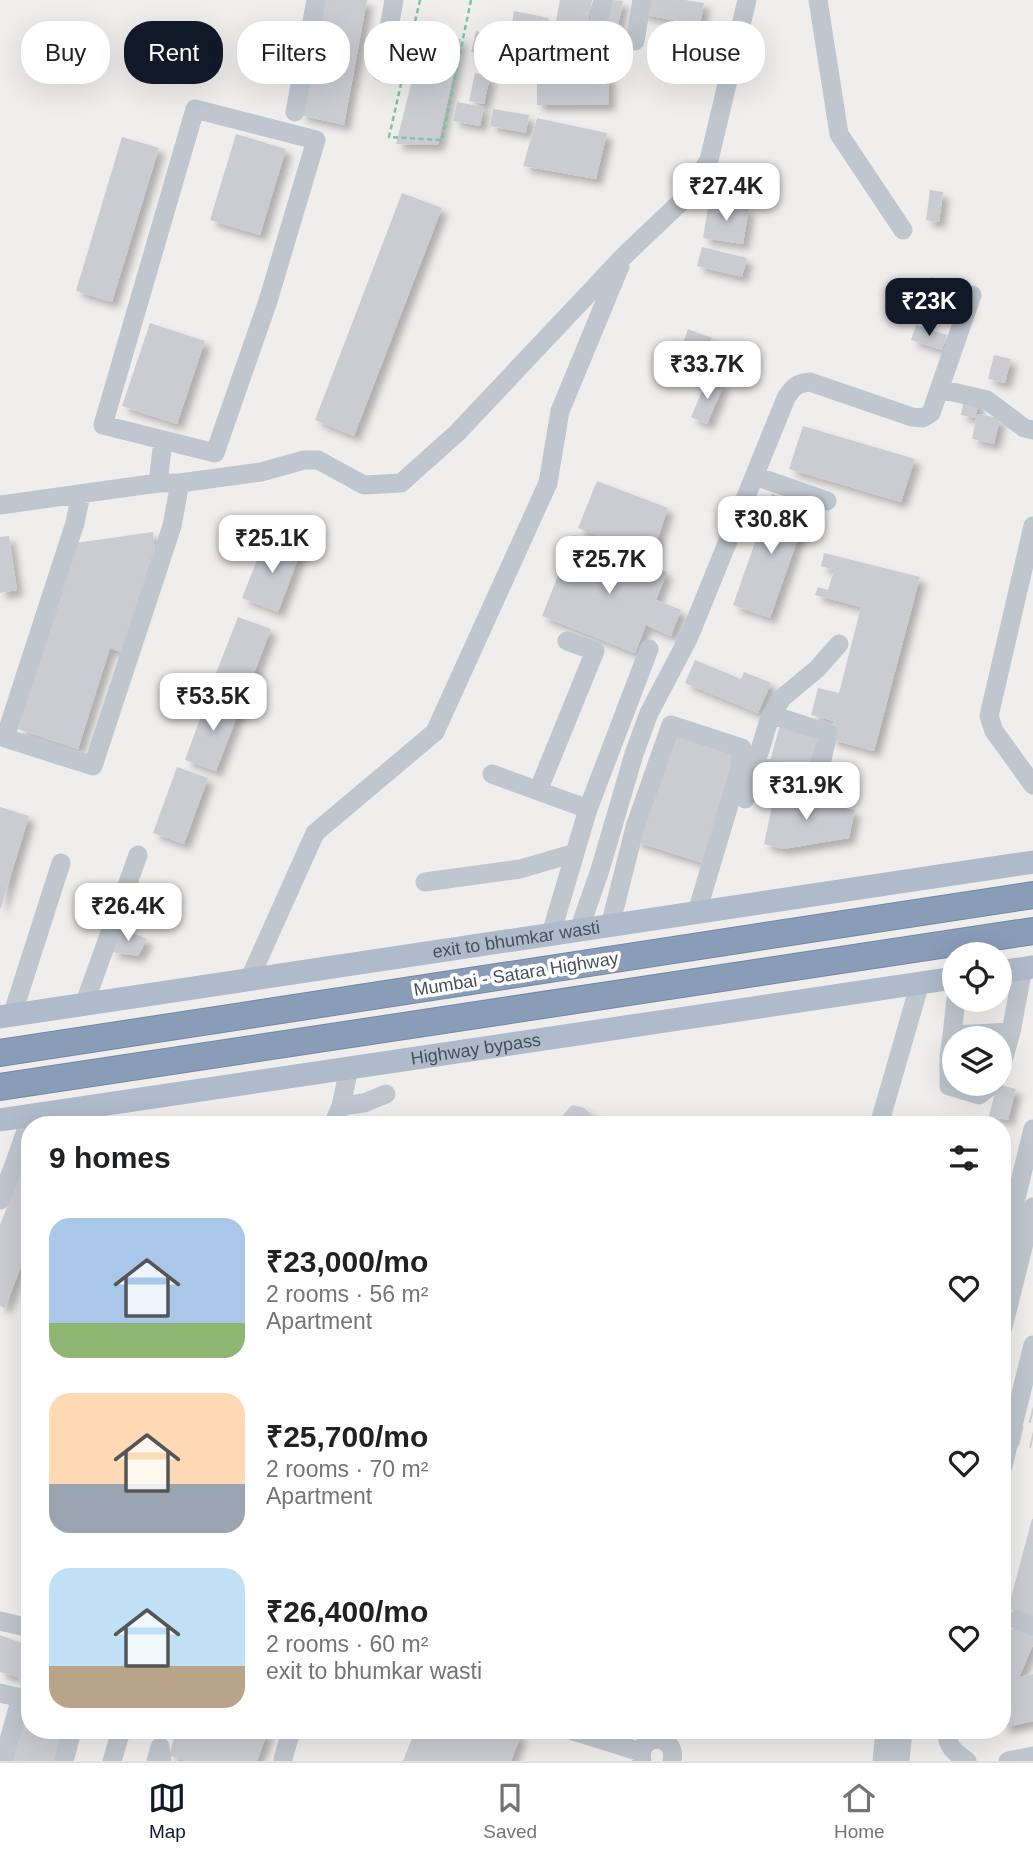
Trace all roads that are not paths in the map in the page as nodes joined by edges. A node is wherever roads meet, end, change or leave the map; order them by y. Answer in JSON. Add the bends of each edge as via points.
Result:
{"nodes":[{"id":1,"x":316,"y":0,"type":"edge"},
{"id":2,"x":394,"y":0,"type":"edge"},
{"id":3,"x":603,"y":0,"type":"edge"},
{"id":4,"x":642,"y":0,"type":"edge"},
{"id":5,"x":747,"y":0,"type":"edge"},
{"id":6,"x":818,"y":0,"type":"edge"},
{"id":7,"x":390,"y":21,"type":"edge"},
{"id":8,"x":598,"y":21,"type":"edge"},
{"id":9,"x":635,"y":41,"type":"dead end"},
{"id":10,"x":295,"y":113,"type":"dead end"},
{"id":11,"x":903,"y":230,"type":"dead end"},
{"id":12,"x":624,"y":256,"type":"junction"},
{"id":13,"x":972,"y":295,"type":"dead end"},
{"id":14,"x":940,"y":389,"type":"junction"},
{"id":15,"x":1029,"y":429,"type":"edge"},
{"id":16,"x":163,"y":440,"type":"junction"},
{"id":17,"x":755,"y":476,"type":"junction"},
{"id":18,"x":158,"y":483,"type":"junction"},
{"id":19,"x":180,"y":483,"type":"junction"},
{"id":20,"x":81,"y":494,"type":"junction"},
{"id":21,"x":827,"y":500,"type":"dead end"},
{"id":22,"x":0,"y":505,"type":"edge"},
{"id":23,"x":1033,"y":526,"type":"edge"},
{"id":24,"x":567,"y":641,"type":"dead end"},
{"id":25,"x":839,"y":644,"type":"dead end"},
{"id":26,"x":649,"y":649,"type":"dead end"},
{"id":27,"x":772,"y":715,"type":"junction"},
{"id":28,"x":755,"y":765,"type":"junction"},
{"id":29,"x":492,"y":774,"type":"dead end"},
{"id":30,"x":1033,"y":785,"type":"edge"},
{"id":31,"x":538,"y":790,"type":"junction"},
{"id":32,"x":588,"y":809,"type":"junction"},
{"id":33,"x":575,"y":853,"type":"junction"},
{"id":34,"x":138,"y":855,"type":"dead end"},
{"id":35,"x":1033,"y":862,"type":"edge"},
{"id":36,"x":61,"y":863,"type":"dead end"},
{"id":37,"x":425,"y":882,"type":"dead end"},
{"id":38,"x":1033,"y":895,"type":"edge"},
{"id":39,"x":704,"y":911,"type":"junction"},
{"id":40,"x":610,"y":926,"type":"junction"},
{"id":41,"x":579,"y":930,"type":"junction"},
{"id":42,"x":1033,"y":931,"type":"edge"},
{"id":43,"x":551,"y":934,"type":"junction"},
{"id":44,"x":1028,"y":967,"type":"edge"},
{"id":45,"x":249,"y":980,"type":"junction"},
{"id":46,"x":942,"y":980,"type":"edge"},
{"id":47,"x":920,"y":983,"type":"junction"},
{"id":48,"x":84,"y":1005,"type":"junction"},
{"id":49,"x":6,"y":1016,"type":"edge"},
{"id":50,"x":1012,"y":1028,"type":"edge"},
{"id":51,"x":0,"y":1053,"type":"edge"},
{"id":52,"x":349,"y":1068,"type":"junction"},
{"id":53,"x":0,"y":1087,"type":"edge"},
{"id":54,"x":386,"y":1094,"type":"dead end"},
{"id":55,"x":341,"y":1106,"type":"junction"},
{"id":56,"x":75,"y":1116,"type":"edge"},
{"id":57,"x":337,"y":1116,"type":"edge"},
{"id":58,"x":882,"y":1116,"type":"edge"},
{"id":59,"x":21,"y":1117,"type":"edge"},
{"id":60,"x":0,"y":1120,"type":"edge"},
{"id":61,"x":1033,"y":1129,"type":"edge"},
{"id":62,"x":21,"y":1166,"type":"edge"},
{"id":63,"x":0,"y":1200,"type":"edge"},
{"id":64,"x":1032,"y":1217,"type":"edge"},
{"id":65,"x":1011,"y":1218,"type":"edge"},
{"id":66,"x":1011,"y":1297,"type":"edge"},
{"id":67,"x":1033,"y":1345,"type":"edge"},
{"id":68,"x":1011,"y":1434,"type":"edge"},
{"id":69,"x":0,"y":1621,"type":"edge"},
{"id":70,"x":21,"y":1626,"type":"edge"},
{"id":71,"x":0,"y":1693,"type":"edge"},
{"id":72,"x":70,"y":1739,"type":"edge"},
{"id":73,"x":119,"y":1739,"type":"edge"},
{"id":74,"x":289,"y":1739,"type":"edge"},
{"id":75,"x":594,"y":1739,"type":"edge"},
{"id":76,"x":656,"y":1739,"type":"edge"},
{"id":77,"x":668,"y":1739,"type":"edge"},
{"id":78,"x":888,"y":1739,"type":"edge"},
{"id":79,"x":901,"y":1739,"type":"edge"},
{"id":80,"x":947,"y":1739,"type":"edge"},
{"id":81,"x":1033,"y":1756,"type":"edge"},
{"id":82,"x":641,"y":1757,"type":"edge"},
{"id":83,"x":282,"y":1760,"type":"edge"},
{"id":84,"x":896,"y":1760,"type":"edge"},
{"id":85,"x":3,"y":1761,"type":"edge"},
{"id":86,"x":64,"y":1761,"type":"edge"},
{"id":87,"x":112,"y":1761,"type":"edge"},
{"id":88,"x":156,"y":1761,"type":"edge"},
{"id":89,"x":162,"y":1761,"type":"edge"},
{"id":90,"x":672,"y":1761,"type":"edge"},
{"id":91,"x":967,"y":1761,"type":"edge"},
{"id":92,"x":1007,"y":1761,"type":"edge"}],
"edges":[{"from":1,"to":10,"type":"street"},
{"from":2,"to":7,"type":"street"},
{"from":3,"to":8,"type":"street"},
{"from":4,"to":9,"type":"street"},
{"from":5,"to":12,"type":"street","via":[[709,160],[685,197]]},
{"from":6,"to":11,"type":"street","via":[[839,134]]},
{"from":12,"to":19,"type":"street","via":[[457,433],[401,483],[364,485],[318,460],[304,460],[261,472]]},
{"from":12,"to":45,"type":"street","via":[[560,411],[548,483],[435,732],[316,833]]},
{"from":13,"to":14,"type":"street"},
{"from":14,"to":15,"type":"street","via":[[987,400]]},
{"from":14,"to":17,"type":"street","via":[[931,413],[923,418],[810,382],[799,383],[786,398]]},
{"from":16,"to":16,"type":"street","via":[[215,453],[268,302],[316,140],[195,109],[103,425]]},
{"from":16,"to":18,"type":"street"},
{"from":17,"to":21,"type":"street"},
{"from":17,"to":41,"type":"street","via":[[689,637],[649,713]]},
{"from":18,"to":19,"type":"street"},
{"from":18,"to":20,"type":"street"},
{"from":19,"to":20,"type":"street","via":[[172,526],[93,766],[5,738]]},
{"from":20,"to":22,"type":"street"},
{"from":23,"to":30,"type":"street","via":[[989,716],[994,731]]},
{"from":24,"to":31,"type":"street","via":[[595,651]]},
{"from":25,"to":27,"type":"street","via":[[782,698]]},
{"from":26,"to":32,"type":"street"},
{"from":27,"to":28,"type":"street"},
{"from":27,"to":28,"type":"street","via":[[828,733],[817,782]]},
{"from":28,"to":39,"type":"street"},
{"from":29,"to":31,"type":"street"},
{"from":31,"to":32,"type":"street"},
{"from":32,"to":33,"type":"street"},
{"from":33,"to":37,"type":"street","via":[[520,869]]},
{"from":33,"to":43,"type":"street"},
{"from":34,"to":48,"type":"street"},
{"from":35,"to":39,"type":"main road","name":"exit to bhumkar wasti"},
{"from":36,"to":49,"type":"street"},
{"from":38,"to":51,"type":"highway","name":"Mumbai - Satara Highway"},
{"from":39,"to":40,"type":"main road","name":"exit to bhumkar wasti"},
{"from":39,"to":40,"type":"street","via":[[742,748],[671,725],[635,827]]},
{"from":40,"to":41,"type":"main road","name":"exit to bhumkar wasti"},
{"from":41,"to":43,"type":"main road","name":"exit to bhumkar wasti"},
{"from":42,"to":53,"type":"highway","name":"Mumbai - Satara Highway"},
{"from":43,"to":45,"type":"main road","name":"exit to bhumkar wasti"},
{"from":44,"to":50,"type":"street"},
{"from":45,"to":48,"type":"main road","name":"exit to bhumkar wasti"},
{"from":46,"to":47,"type":"main road","name":"Highway bypass"},
{"from":47,"to":52,"type":"main road","name":"Highway bypass"},
{"from":47,"to":58,"type":"street"},
{"from":48,"to":49,"type":"main road","name":"exit to bhumkar wasti"},
{"from":52,"to":55,"type":"street"},
{"from":52,"to":56,"type":"main road","name":"Highway bypass"},
{"from":54,"to":55,"type":"street","via":[[364,1104]]},
{"from":55,"to":57,"type":"street"},
{"from":59,"to":60,"type":"main road","name":"Highway bypass"},
{"from":61,"to":65,"type":"street"},
{"from":62,"to":63,"type":"street"},
{"from":64,"to":66,"type":"street"},
{"from":67,"to":68,"type":"street"},
{"from":69,"to":70,"type":"street"},
{"from":71,"to":85,"type":"street","via":[[20,1700]]},
{"from":72,"to":86,"type":"street"},
{"from":73,"to":87,"type":"street"},
{"from":74,"to":83,"type":"street"},
{"from":75,"to":82,"type":"street"},
{"from":76,"to":82,"type":"street","via":[[648,1742]]},
{"from":77,"to":90,"type":"street"},
{"from":78,"to":84,"type":"street"},
{"from":79,"to":84,"type":"street"},
{"from":80,"to":91,"type":"street"},
{"from":81,"to":92,"type":"street"},
{"from":88,"to":89,"type":"street","via":[[160,1747]]}]}
